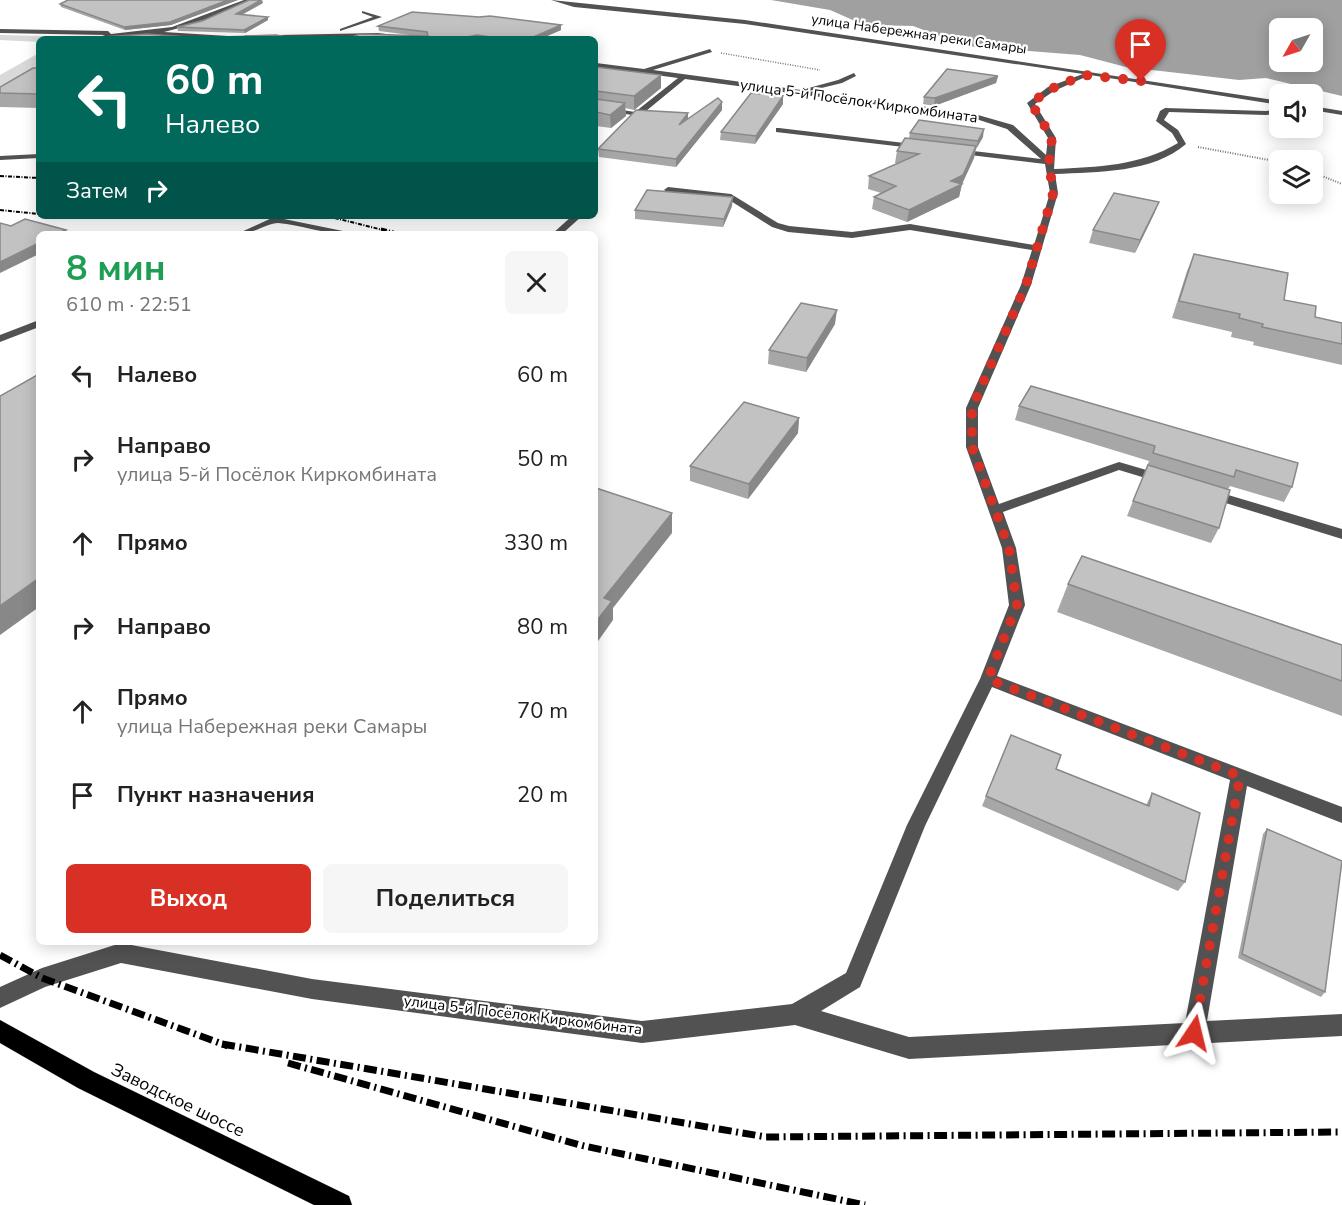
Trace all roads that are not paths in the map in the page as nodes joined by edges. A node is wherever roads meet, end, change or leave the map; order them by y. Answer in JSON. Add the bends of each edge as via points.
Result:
{"nodes":[{"id":1,"x":249,"y":0,"type":"edge"},
{"id":2,"x":554,"y":0,"type":"edge"},
{"id":3,"x":364,"y":12,"type":"dead end"},
{"id":4,"x":0,"y":31,"type":"edge"},
{"id":5,"x":122,"y":33,"type":"junction"},
{"id":6,"x":147,"y":33,"type":"junction"},
{"id":7,"x":331,"y":34,"type":"junction"},
{"id":8,"x":110,"y":36,"type":"edge"},
{"id":9,"x":174,"y":36,"type":"edge"},
{"id":10,"x":295,"y":36,"type":"edge"},
{"id":11,"x":407,"y":36,"type":"edge"},
{"id":12,"x":710,"y":51,"type":"road end"},
{"id":13,"x":598,"y":65,"type":"edge"},
{"id":14,"x":646,"y":71,"type":"junction"},
{"id":15,"x":854,"y":75,"type":"road end"},
{"id":16,"x":1102,"y":75,"type":"junction"},
{"id":17,"x":682,"y":77,"type":"junction"},
{"id":18,"x":798,"y":92,"type":"junction"},
{"id":19,"x":1269,"y":101,"type":"edge"},
{"id":20,"x":598,"y":108,"type":"edge"},
{"id":21,"x":1323,"y":110,"type":"edge"},
{"id":22,"x":1269,"y":113,"type":"edge"},
{"id":23,"x":1342,"y":113,"type":"edge"},
{"id":24,"x":779,"y":130,"type":"dead end"},
{"id":25,"x":931,"y":148,"type":"edge"},
{"id":26,"x":943,"y":150,"type":"edge"},
{"id":27,"x":36,"y":156,"type":"edge"},
{"id":28,"x":0,"y":158,"type":"edge"},
{"id":29,"x":1049,"y":167,"type":"junction"},
{"id":30,"x":668,"y":190,"type":"edge"},
{"id":31,"x":574,"y":219,"type":"edge"},
{"id":32,"x":249,"y":231,"type":"edge"},
{"id":33,"x":328,"y":231,"type":"edge"},
{"id":34,"x":560,"y":231,"type":"edge"},
{"id":35,"x":1037,"y":248,"type":"junction"},
{"id":36,"x":36,"y":324,"type":"edge"},
{"id":37,"x":0,"y":339,"type":"edge"},
{"id":38,"x":1174,"y":483,"type":"edge"},
{"id":39,"x":1197,"y":490,"type":"edge"},
{"id":40,"x":995,"y":510,"type":"junction"},
{"id":41,"x":1342,"y":534,"type":"edge"},
{"id":42,"x":988,"y":679,"type":"junction"},
{"id":43,"x":1240,"y":776,"type":"junction"},
{"id":44,"x":1342,"y":815,"type":"edge"},
{"id":45,"x":0,"y":998,"type":"edge"},
{"id":46,"x":795,"y":1014,"type":"junction"},
{"id":47,"x":1342,"y":1025,"type":"edge"},
{"id":48,"x":0,"y":1031,"type":"edge"},
{"id":49,"x":1194,"y":1033,"type":"junction"},
{"id":50,"x":340,"y":1205,"type":"edge"}],
"edges":[{"from":1,"to":6,"type":"street","via":[[218,14]]},
{"from":2,"to":16,"type":"street","name":"улица Набережная реки Самары","via":[[768,26]]},
{"from":3,"to":7,"type":"street","via":[[379,17]]},
{"from":4,"to":5,"type":"street"},
{"from":5,"to":6,"type":"street"},
{"from":5,"to":8,"type":"street"},
{"from":6,"to":9,"type":"street"},
{"from":7,"to":10,"type":"street"},
{"from":7,"to":11,"type":"street"},
{"from":12,"to":14,"type":"street"},
{"from":13,"to":14,"type":"street","name":"улица 5-й Посёлок Киркомбината"},
{"from":14,"to":17,"type":"street","name":"улица 5-й Посёлок Киркомбината"},
{"from":15,"to":18,"type":"street"},
{"from":16,"to":19,"type":"street","name":"улица Набережная реки Самары"},
{"from":16,"to":29,"type":"street","via":[[1084,75],[1051,89],[1031,103],[1052,138]]},
{"from":17,"to":18,"type":"street","name":"улица 5-й Посёлок Киркомбината"},
{"from":17,"to":20,"type":"street","via":[[637,114]]},
{"from":18,"to":29,"type":"street","name":"улица 5-й Посёлок Киркомбината","via":[[994,121],[1010,127]]},
{"from":21,"to":23,"type":"street"},
{"from":22,"to":29,"type":"street","via":[[1168,110],[1160,121],[1175,132],[1182,144],[1172,151],[1115,168]]},
{"from":24,"to":25,"type":"street"},
{"from":26,"to":29,"type":"street"},
{"from":27,"to":28,"type":"street"},
{"from":29,"to":35,"type":"street","name":"улица 5-й Посёлок Киркомбината","via":[[1053,194]]},
{"from":30,"to":35,"type":"street","via":[[728,196],[788,229],[852,235],[910,227]]},
{"from":31,"to":34,"type":"street"},
{"from":32,"to":33,"type":"street","via":[[273,220]]},
{"from":35,"to":40,"type":"street","name":"улица 5-й Посёлок Киркомбината","via":[[1026,285],[972,408],[972,447]]},
{"from":36,"to":37,"type":"street"},
{"from":38,"to":40,"type":"street","via":[[1119,466]]},
{"from":39,"to":41,"type":"street"},
{"from":40,"to":42,"type":"street","name":"улица 5-й Посёлок Киркомбината","via":[[1009,548],[1017,605]]},
{"from":42,"to":43,"type":"street"},
{"from":42,"to":46,"type":"street","name":"улица 5-й Посёлок Киркомбината","via":[[916,825],[853,980]]},
{"from":43,"to":44,"type":"street"},
{"from":43,"to":49,"type":"street"},
{"from":45,"to":46,"type":"street","name":"улица 5-й Посёлок Киркомбината","via":[[42,978],[121,953],[312,989],[642,1032]]},
{"from":46,"to":49,"type":"street","via":[[909,1048]]},
{"from":47,"to":49,"type":"street"},
{"from":48,"to":50,"type":"main road","name":"Заводское шоссе","via":[[86,1080]]}]}
